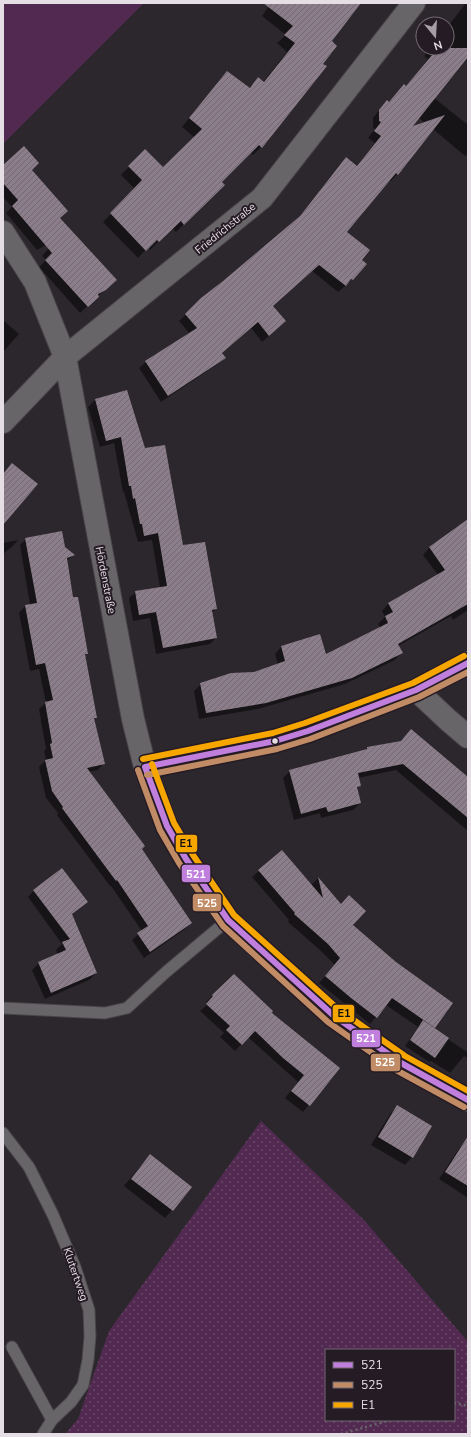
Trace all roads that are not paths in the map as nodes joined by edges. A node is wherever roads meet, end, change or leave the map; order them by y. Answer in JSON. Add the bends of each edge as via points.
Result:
{"nodes":[{"id":1,"x":414,"y":3,"type":"edge"},
{"id":2,"x":3,"y":232,"type":"edge"},
{"id":3,"x":65,"y":358,"type":"junction"},
{"id":4,"x":3,"y":422,"type":"edge"},
{"id":5,"x":468,"y":663,"type":"edge"},
{"id":6,"x":416,"y":690,"type":"junction"},
{"id":7,"x":468,"y":737,"type":"edge"},
{"id":8,"x":145,"y":767,"type":"junction"},
{"id":9,"x":228,"y":920,"type":"junction"},
{"id":10,"x":3,"y":1008,"type":"edge"},
{"id":11,"x":468,"y":1100,"type":"edge"},
{"id":12,"x":3,"y":1133,"type":"edge"},
{"id":13,"x":12,"y":1347,"type":"dead end"},
{"id":14,"x":52,"y":1420,"type":"junction"},
{"id":15,"x":43,"y":1434,"type":"edge"}],
"edges":[{"from":1,"to":3,"type":"street","name":"Friedrichstraße","via":[[262,198]]},
{"from":2,"to":3,"type":"street","name":"Hördenstraße","via":[[35,282]]},
{"from":3,"to":4,"type":"street","name":"Friedrichstraße"},
{"from":3,"to":8,"type":"street","name":"Hördenstraße","via":[[127,688]]},
{"from":5,"to":6,"type":"street"},
{"from":6,"to":7,"type":"street"},
{"from":6,"to":8,"type":"street","via":[[275,741]]},
{"from":8,"to":9,"type":"street","name":"Hördenstraße","via":[[167,826],[186,859]]},
{"from":9,"to":10,"type":"lane","via":[[127,1008],[105,1013]]},
{"from":9,"to":11,"type":"street","name":"Hördenstraße","via":[[333,1015],[402,1063]]},
{"from":12,"to":14,"type":"lane","name":"Klutertweg","via":[[29,1167],[53,1215],[75,1267],[89,1310],[90,1336],[83,1385],[71,1402]]},
{"from":13,"to":14,"type":"lane"},
{"from":14,"to":15,"type":"lane","name":"Klutertweg"}]}
